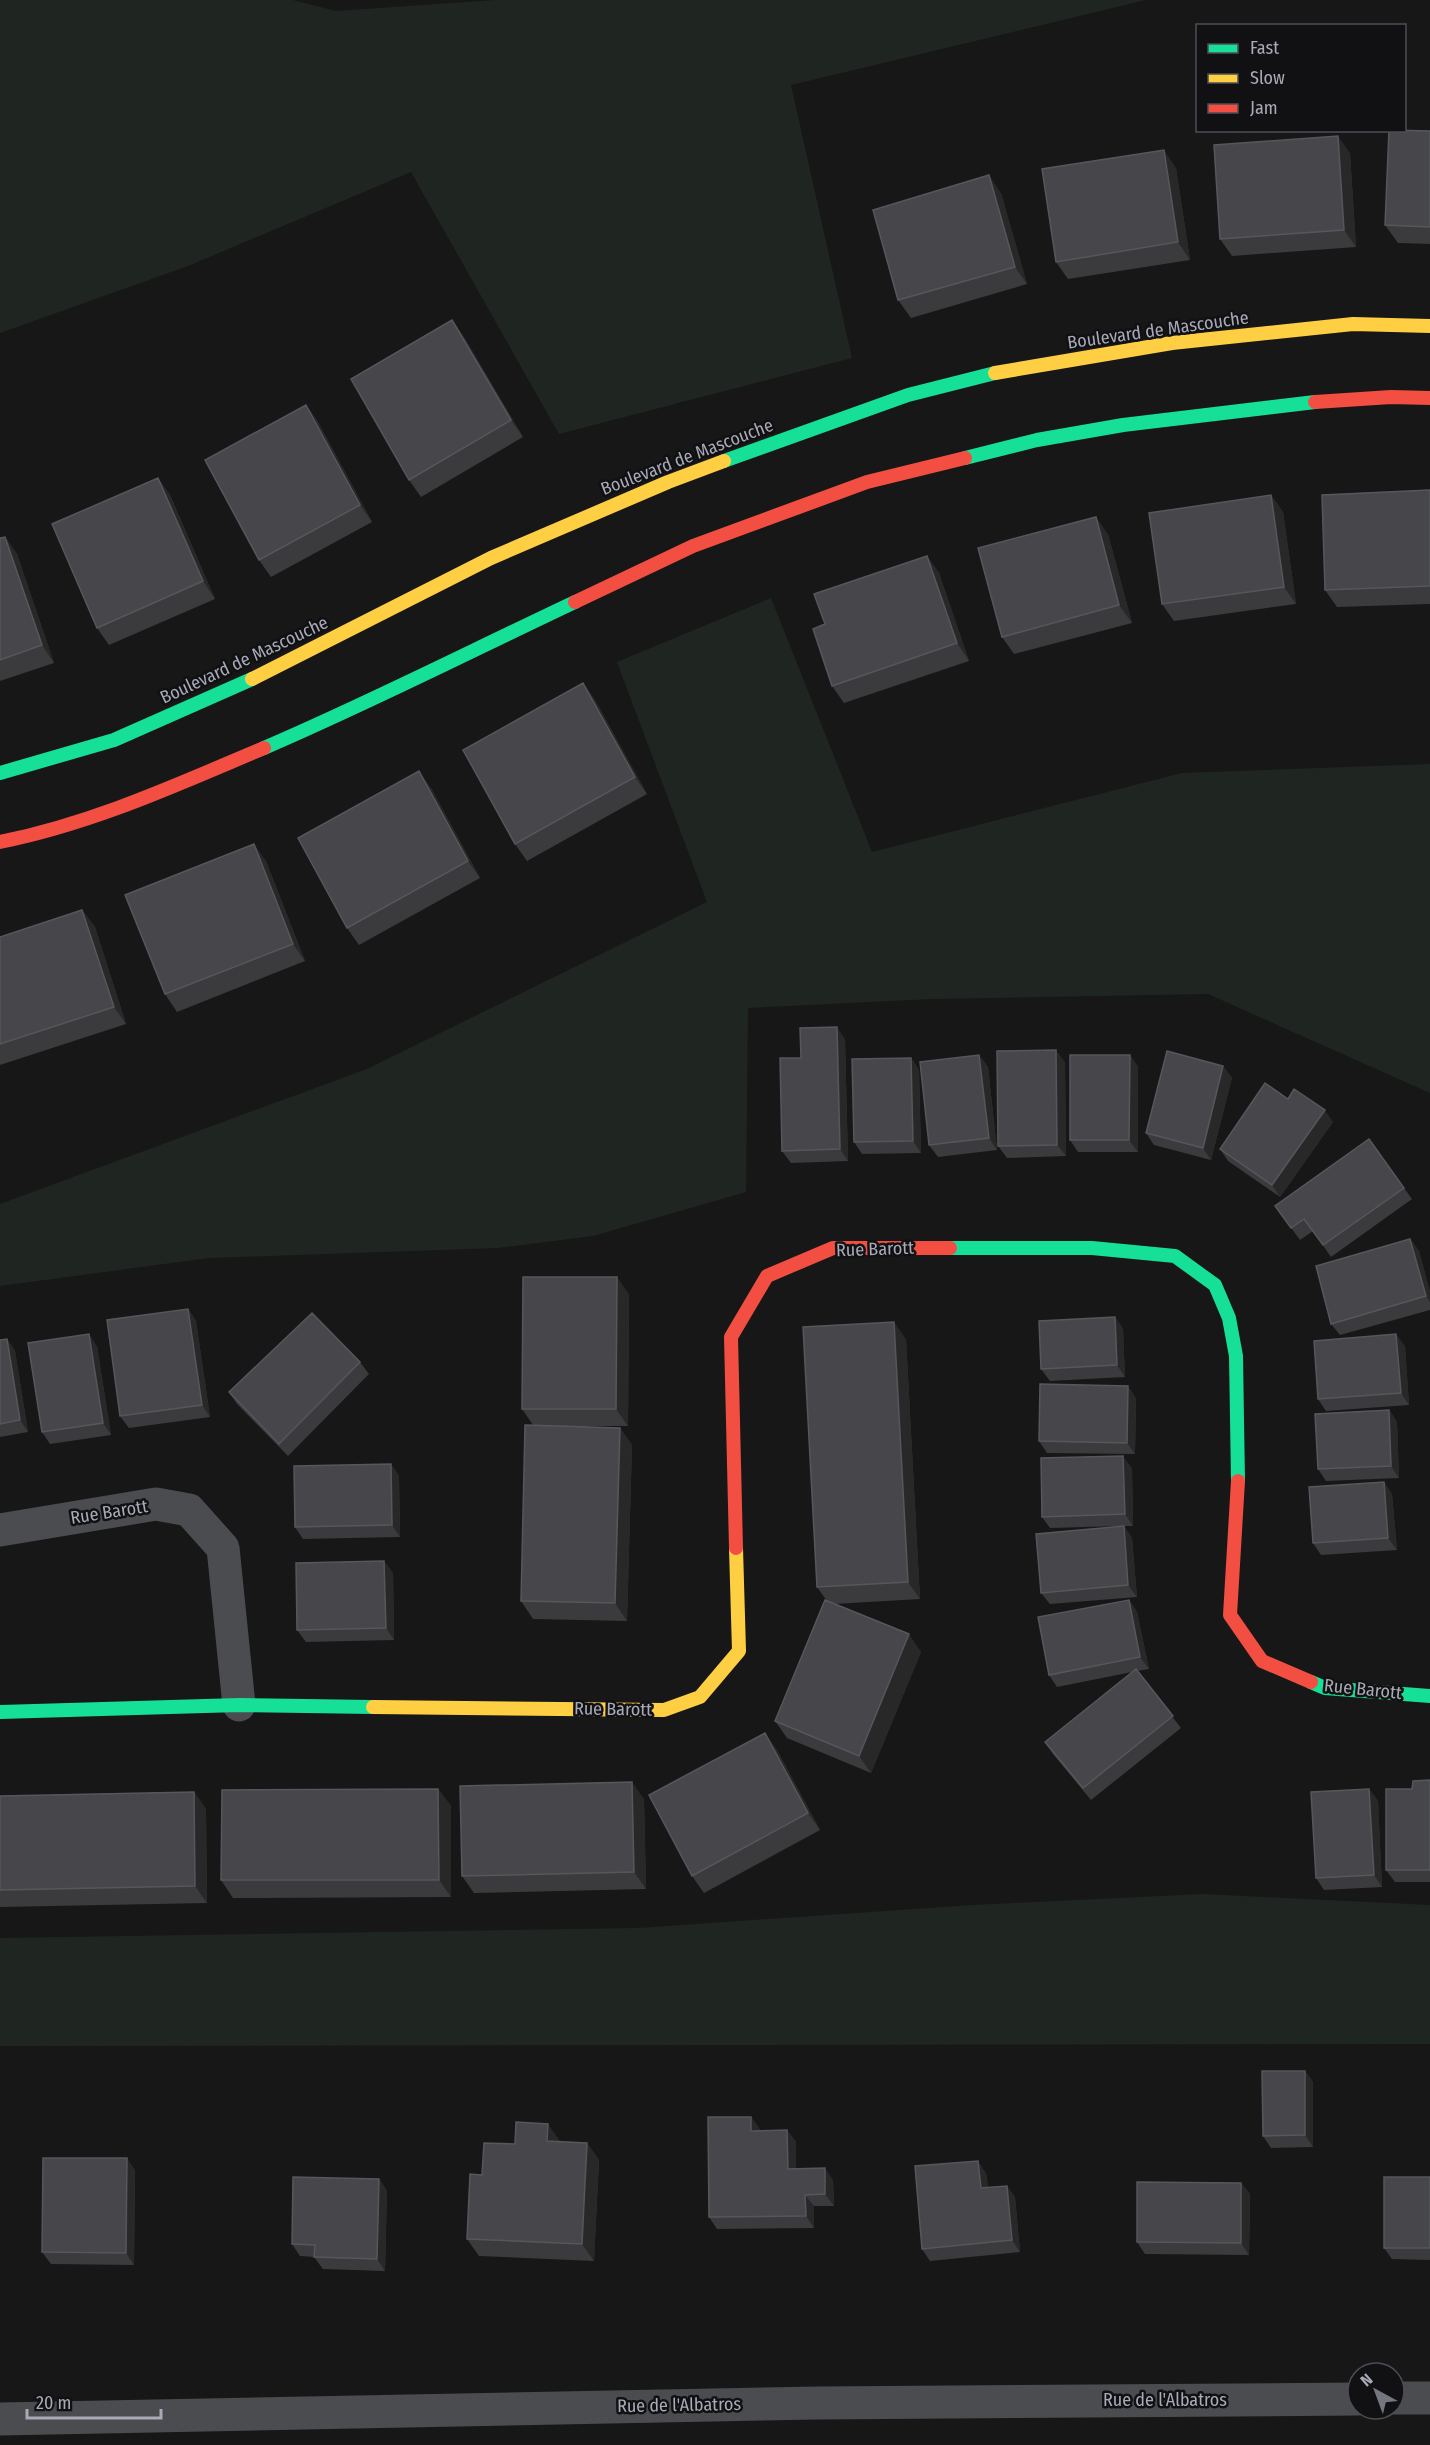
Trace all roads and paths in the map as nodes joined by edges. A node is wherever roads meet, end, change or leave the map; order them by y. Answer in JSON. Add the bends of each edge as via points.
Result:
{"nodes":[{"id":1,"x":1430,"y":326,"type":"edge"},
{"id":2,"x":1430,"y":398,"type":"edge"},
{"id":3,"x":0,"y":773,"type":"edge"},
{"id":4,"x":0,"y":842,"type":"edge"},
{"id":5,"x":0,"y":1530,"type":"edge"},
{"id":6,"x":1430,"y":1696,"type":"edge"},
{"id":7,"x":239,"y":1705,"type":"junction"},
{"id":8,"x":0,"y":1712,"type":"edge"},
{"id":9,"x":1406,"y":2398,"type":"edge"},
{"id":10,"x":1430,"y":2398,"type":"edge"},
{"id":11,"x":1346,"y":2399,"type":"edge"},
{"id":12,"x":0,"y":2419,"type":"edge"}],
"edges":[{"from":1,"to":3,"type":"street","name":"Boulevard de Mascouche","via":[[1353,324],[1172,343],[998,372],[908,395],[668,482],[490,558],[278,667],[114,740]]},
{"from":2,"to":4,"type":"street","via":[[1306,403],[1123,424],[1037,440],[867,482],[693,546],[353,710],[126,807]]},
{"from":5,"to":7,"type":"street","name":"Rue Barott","via":[[156,1504],[189,1510],[223,1548]]},
{"from":6,"to":7,"type":"street","name":"Rue Barott","via":[[1325,1688],[1262,1661],[1230,1615],[1238,1503],[1236,1368],[1229,1318],[1215,1285],[1175,1256],[1092,1248],[833,1248],[767,1276],[731,1337],[739,1651],[700,1697],[664,1710]]},
{"from":7,"to":8,"type":"street","name":"Rue Barott"},
{"from":9,"to":10,"type":"street"},
{"from":11,"to":12,"type":"street","name":"Rue de l'Albatros","via":[[818,2403]]}]}
